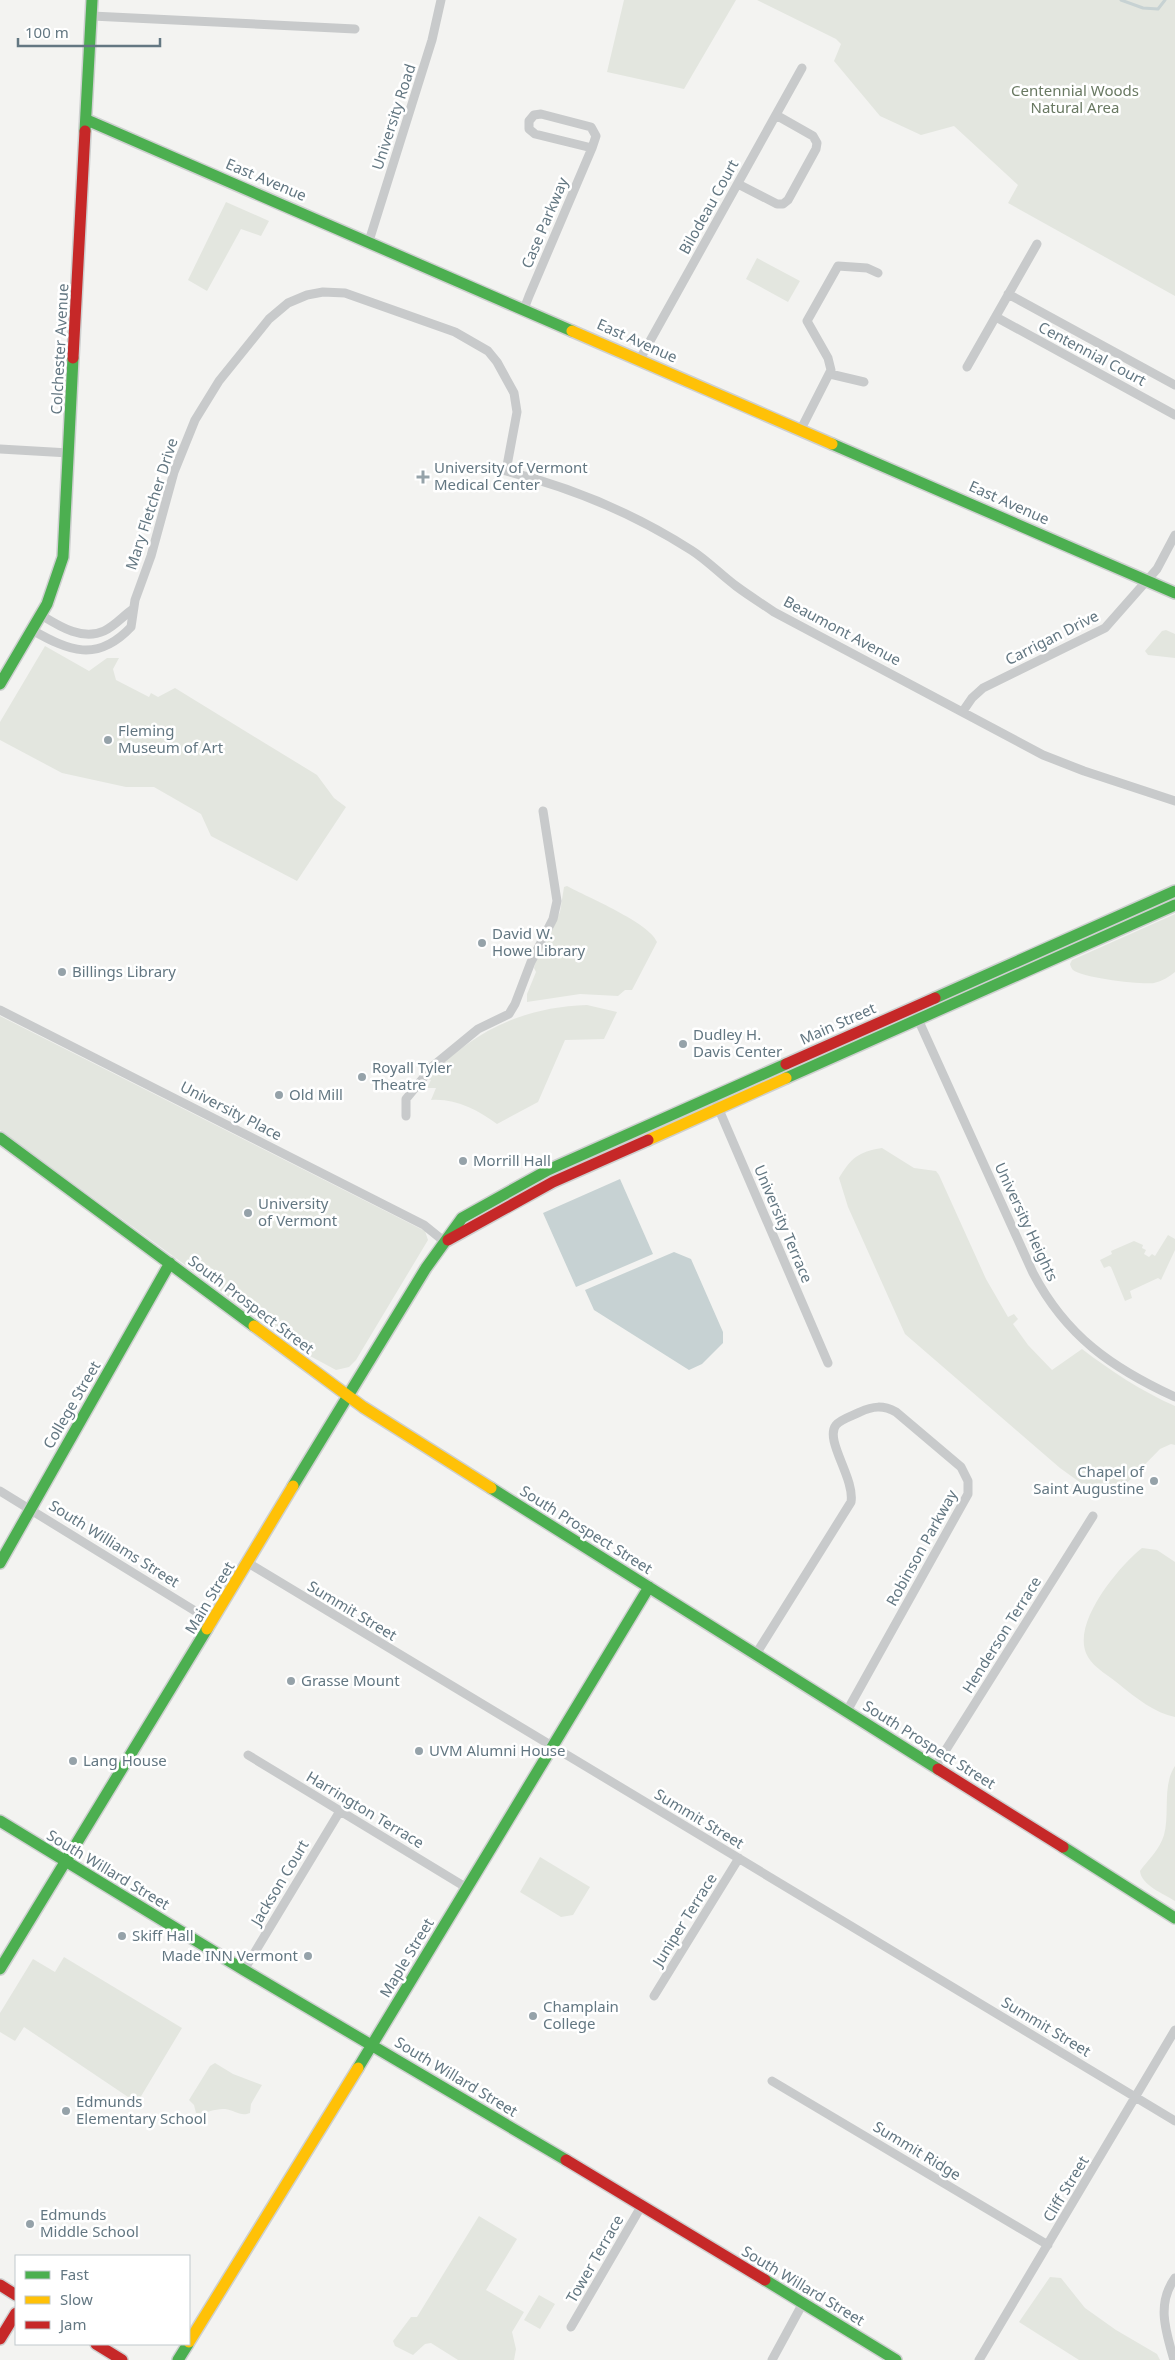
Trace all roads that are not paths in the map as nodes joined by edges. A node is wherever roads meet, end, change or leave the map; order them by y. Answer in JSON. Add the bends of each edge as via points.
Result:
{"nodes":[{"id":1,"x":92,"y":0,"type":"edge"},
{"id":2,"x":441,"y":0,"type":"edge"},
{"id":3,"x":92,"y":16,"type":"junction"},
{"id":4,"x":355,"y":29,"type":"dead end"},
{"id":5,"x":802,"y":68,"type":"dead end"},
{"id":6,"x":776,"y":115,"type":"junction"},
{"id":7,"x":86,"y":120,"type":"junction"},
{"id":8,"x":592,"y":148,"type":"junction"},
{"id":9,"x":738,"y":184,"type":"junction"},
{"id":10,"x":369,"y":241,"type":"junction"},
{"id":11,"x":1037,"y":244,"type":"dead end"},
{"id":12,"x":878,"y":274,"type":"dead end"},
{"id":13,"x":1008,"y":294,"type":"junction"},
{"id":14,"x":524,"y":309,"type":"junction"},
{"id":15,"x":996,"y":317,"type":"junction"},
{"id":16,"x":640,"y":359,"type":"junction"},
{"id":17,"x":967,"y":367,"type":"dead end"},
{"id":18,"x":830,"y":374,"type":"junction"},
{"id":19,"x":864,"y":382,"type":"dead end"},
{"id":20,"x":1175,"y":385,"type":"edge"},
{"id":21,"x":1175,"y":415,"type":"edge"},
{"id":22,"x":802,"y":429,"type":"junction"},
{"id":23,"x":0,"y":449,"type":"edge"},
{"id":24,"x":69,"y":453,"type":"junction"},
{"id":25,"x":506,"y":471,"type":"joint"},
{"id":26,"x":1175,"y":534,"type":"edge"},
{"id":27,"x":1148,"y":581,"type":"junction"},
{"id":28,"x":1175,"y":593,"type":"edge"},
{"id":29,"x":133,"y":609,"type":"junction"},
{"id":30,"x":41,"y":615,"type":"junction"},
{"id":31,"x":32,"y":630,"type":"junction"},
{"id":32,"x":0,"y":684,"type":"edge"},
{"id":33,"x":963,"y":711,"type":"junction"},
{"id":34,"x":1175,"y":802,"type":"edge"},
{"id":35,"x":543,"y":810,"type":"dead end"},
{"id":36,"x":1175,"y":891,"type":"edge"},
{"id":37,"x":1175,"y":905,"type":"edge"},
{"id":38,"x":913,"y":1007,"type":"junction"},
{"id":39,"x":0,"y":1010,"type":"edge"},
{"id":40,"x":918,"y":1019,"type":"junction"},
{"id":41,"x":712,"y":1096,"type":"junction"},
{"id":42,"x":718,"y":1108,"type":"junction"},
{"id":43,"x":406,"y":1116,"type":"dead end"},
{"id":44,"x":0,"y":1138,"type":"edge"},
{"id":45,"x":445,"y":1242,"type":"junction"},
{"id":46,"x":170,"y":1263,"type":"junction"},
{"id":47,"x":828,"y":1363,"type":"dead end"},
{"id":48,"x":348,"y":1397,"type":"junction"},
{"id":49,"x":1175,"y":1397,"type":"edge"},
{"id":50,"x":0,"y":1491,"type":"edge"},
{"id":51,"x":30,"y":1509,"type":"junction"},
{"id":52,"x":1092,"y":1516,"type":"dead end"},
{"id":53,"x":0,"y":1563,"type":"edge"},
{"id":54,"x":248,"y":1563,"type":"junction"},
{"id":55,"x":649,"y":1588,"type":"junction"},
{"id":56,"x":212,"y":1622,"type":"junction"},
{"id":57,"x":756,"y":1654,"type":"junction"},
{"id":58,"x":847,"y":1712,"type":"junction"},
{"id":59,"x":552,"y":1747,"type":"junction"},
{"id":60,"x":248,"y":1755,"type":"dead end"},
{"id":61,"x":935,"y":1767,"type":"junction"},
{"id":62,"x":340,"y":1811,"type":"junction"},
{"id":63,"x":0,"y":1821,"type":"edge"},
{"id":64,"x":739,"y":1858,"type":"junction"},
{"id":65,"x":65,"y":1862,"type":"junction"},
{"id":66,"x":467,"y":1888,"type":"junction"},
{"id":67,"x":1175,"y":1918,"type":"edge"},
{"id":68,"x":0,"y":1969,"type":"edge"},
{"id":69,"x":244,"y":1970,"type":"junction"},
{"id":70,"x":654,"y":1996,"type":"dead end"},
{"id":71,"x":1175,"y":2030,"type":"edge"},
{"id":72,"x":372,"y":2045,"type":"junction"},
{"id":73,"x":772,"y":2081,"type":"dead end"},
{"id":74,"x":1136,"y":2097,"type":"junction"},
{"id":75,"x":1175,"y":2121,"type":"edge"},
{"id":76,"x":642,"y":2205,"type":"junction"},
{"id":77,"x":1048,"y":2245,"type":"junction"},
{"id":78,"x":1175,"y":2278,"type":"edge"},
{"id":79,"x":0,"y":2285,"type":"edge"},
{"id":80,"x":15,"y":2294,"type":"edge"},
{"id":81,"x":802,"y":2303,"type":"junction"},
{"id":82,"x":15,"y":2316,"type":"edge"},
{"id":83,"x":572,"y":2327,"type":"dead end"},
{"id":84,"x":0,"y":2339,"type":"edge"},
{"id":85,"x":190,"y":2340,"type":"edge"},
{"id":86,"x":98,"y":2345,"type":"edge"},
{"id":87,"x":187,"y":2345,"type":"edge"},
{"id":88,"x":122,"y":2360,"type":"edge"},
{"id":89,"x":178,"y":2360,"type":"edge"},
{"id":90,"x":772,"y":2360,"type":"edge"},
{"id":91,"x":896,"y":2360,"type":"edge"},
{"id":92,"x":979,"y":2360,"type":"edge"},
{"id":93,"x":1174,"y":2360,"type":"edge"}],
"edges":[{"from":1,"to":3,"type":"main road","name":"Colchester Avenue"},
{"from":2,"to":10,"type":"street","name":"University Road","via":[[432,40]]},
{"from":3,"to":4,"type":"street"},
{"from":3,"to":7,"type":"main road","name":"Colchester Avenue"},
{"from":5,"to":6,"type":"street","name":"Bilodeau Court"},
{"from":6,"to":9,"type":"street","name":"Bilodeau Court"},
{"from":6,"to":9,"type":"street","via":[[813,136],[818,143],[788,200],[776,204]]},
{"from":7,"to":10,"type":"main road","name":"East Avenue"},
{"from":7,"to":24,"type":"main road","name":"Colchester Avenue"},
{"from":8,"to":8,"type":"street","via":[[596,136],[591,127],[539,114],[528,121],[529,129],[535,134]]},
{"from":8,"to":14,"type":"street","name":"Case Parkway"},
{"from":9,"to":16,"type":"street","name":"Bilodeau Court"},
{"from":10,"to":14,"type":"main road","name":"East Avenue"},
{"from":11,"to":13,"type":"street"},
{"from":12,"to":18,"type":"street","via":[[867,268],[838,266],[807,321],[831,364]]},
{"from":13,"to":15,"type":"street"},
{"from":13,"to":20,"type":"street","name":"Centennial Court"},
{"from":14,"to":16,"type":"main road","name":"East Avenue"},
{"from":15,"to":17,"type":"street"},
{"from":15,"to":21,"type":"street","name":"Centennial Court"},
{"from":16,"to":22,"type":"main road","name":"East Avenue"},
{"from":18,"to":19,"type":"street"},
{"from":18,"to":22,"type":"street"},
{"from":22,"to":27,"type":"main road","name":"East Avenue"},
{"from":23,"to":24,"type":"street"},
{"from":24,"to":30,"type":"main road","name":"Colchester Avenue","via":[[63,557],[52,594]]},
{"from":25,"to":29,"type":"street","name":"Mary Fletcher Drive","via":[[515,426],[514,393],[498,362],[488,351],[455,332],[345,293],[307,295],[288,304],[269,319],[219,381],[195,420],[174,472],[157,539]]},
{"from":25,"to":33,"type":"street","name":"Beaumont Avenue","via":[[610,504],[641,520],[693,551],[735,586],[774,612]]},
{"from":26,"to":27,"type":"street","name":"Carrigan Drive"},
{"from":27,"to":28,"type":"main road","name":"East Avenue"},
{"from":27,"to":33,"type":"street","name":"Carrigan Drive","via":[[1105,628],[983,688]]},
{"from":29,"to":30,"type":"street","via":[[105,631],[87,634],[66,629]]},
{"from":29,"to":31,"type":"street","name":"Mary Fletcher Drive","via":[[131,627],[96,650],[62,646]]},
{"from":30,"to":31,"type":"main road","name":"Colchester Avenue"},
{"from":31,"to":32,"type":"main road","name":"Colchester Avenue"},
{"from":33,"to":34,"type":"street","name":"Beaumont Avenue","via":[[1043,755]]},
{"from":35,"to":43,"type":"street","via":[[557,901],[553,919],[531,962],[515,1004],[509,1014],[478,1029],[433,1066],[406,1099]]},
{"from":36,"to":38,"type":"main road","name":"Main Street"},
{"from":37,"to":40,"type":"main road","name":"Main Street"},
{"from":38,"to":40,"type":"street","name":"University Heights"},
{"from":38,"to":41,"type":"main road","name":"Main Street"},
{"from":39,"to":45,"type":"street","name":"University Place","via":[[424,1225]]},
{"from":40,"to":42,"type":"main road","name":"Main Street"},
{"from":40,"to":49,"type":"street","name":"University Heights","via":[[1033,1273],[1048,1298],[1094,1351],[1131,1376]]},
{"from":41,"to":42,"type":"street","name":"University Terrace"},
{"from":41,"to":45,"type":"main road","name":"Main Street","via":[[528,1180],[462,1218]]},
{"from":42,"to":45,"type":"main road","name":"Main Street","via":[[553,1182]]},
{"from":42,"to":47,"type":"street","name":"University Terrace"},
{"from":44,"to":46,"type":"main road","name":"South Prospect Street"},
{"from":45,"to":48,"type":"main road","name":"Main Street"},
{"from":46,"to":48,"type":"main road","name":"South Prospect Street"},
{"from":46,"to":51,"type":"main road","name":"College Street"},
{"from":48,"to":54,"type":"main road","name":"Main Street"},
{"from":48,"to":55,"type":"main road","name":"South Prospect Street"},
{"from":50,"to":51,"type":"street","name":"South Williams Street"},
{"from":51,"to":53,"type":"main road","name":"College Street"},
{"from":51,"to":56,"type":"street","name":"South Williams Street"},
{"from":52,"to":61,"type":"street","name":"Henderson Terrace"},
{"from":54,"to":56,"type":"main road","name":"Main Street"},
{"from":54,"to":59,"type":"street","name":"Summit Street"},
{"from":55,"to":57,"type":"main road","name":"South Prospect Street"},
{"from":55,"to":59,"type":"main road","name":"Maple Street"},
{"from":56,"to":65,"type":"main road","name":"Main Street"},
{"from":57,"to":58,"type":"main road","name":"South Prospect Street"},
{"from":57,"to":58,"type":"street","name":"Robinson Parkway","via":[[849,1507],[851,1486],[833,1442],[835,1427],[870,1408],[893,1410],[957,1463],[968,1480],[968,1494]]},
{"from":58,"to":61,"type":"main road","name":"South Prospect Street"},
{"from":59,"to":64,"type":"street","name":"Summit Street"},
{"from":59,"to":66,"type":"main road","name":"Maple Street"},
{"from":60,"to":62,"type":"street","name":"Harrington Terrace"},
{"from":61,"to":67,"type":"main road","name":"South Prospect Street"},
{"from":62,"to":66,"type":"street","name":"Harrington Terrace"},
{"from":62,"to":69,"type":"street","name":"Jackson Court"},
{"from":63,"to":65,"type":"main road","name":"South Willard Street"},
{"from":64,"to":70,"type":"street","name":"Juniper Terrace"},
{"from":64,"to":74,"type":"street","name":"Summit Street"},
{"from":65,"to":68,"type":"main road","name":"Main Street"},
{"from":65,"to":69,"type":"main road","name":"South Willard Street"},
{"from":66,"to":72,"type":"main road","name":"Maple Street"},
{"from":69,"to":72,"type":"main road","name":"South Willard Street"},
{"from":71,"to":74,"type":"street","name":"Cliff Street"},
{"from":72,"to":76,"type":"main road","name":"South Willard Street"},
{"from":72,"to":85,"type":"main road","name":"Maple Street"},
{"from":73,"to":77,"type":"street","name":"Summit Ridge"},
{"from":74,"to":75,"type":"street","name":"Summit Street"},
{"from":74,"to":77,"type":"street","name":"Cliff Street"},
{"from":76,"to":81,"type":"main road","name":"South Willard Street"},
{"from":76,"to":83,"type":"street","name":"Tower Terrace"},
{"from":77,"to":92,"type":"street","name":"Cliff Street"},
{"from":78,"to":93,"type":"street","via":[[1163,2312]]},
{"from":79,"to":80,"type":"main road"},
{"from":81,"to":90,"type":"street"},
{"from":81,"to":91,"type":"main road","name":"South Willard Street"},
{"from":82,"to":84,"type":"main road"},
{"from":86,"to":88,"type":"main road"},
{"from":87,"to":89,"type":"main road","name":"Maple Street"}]}
